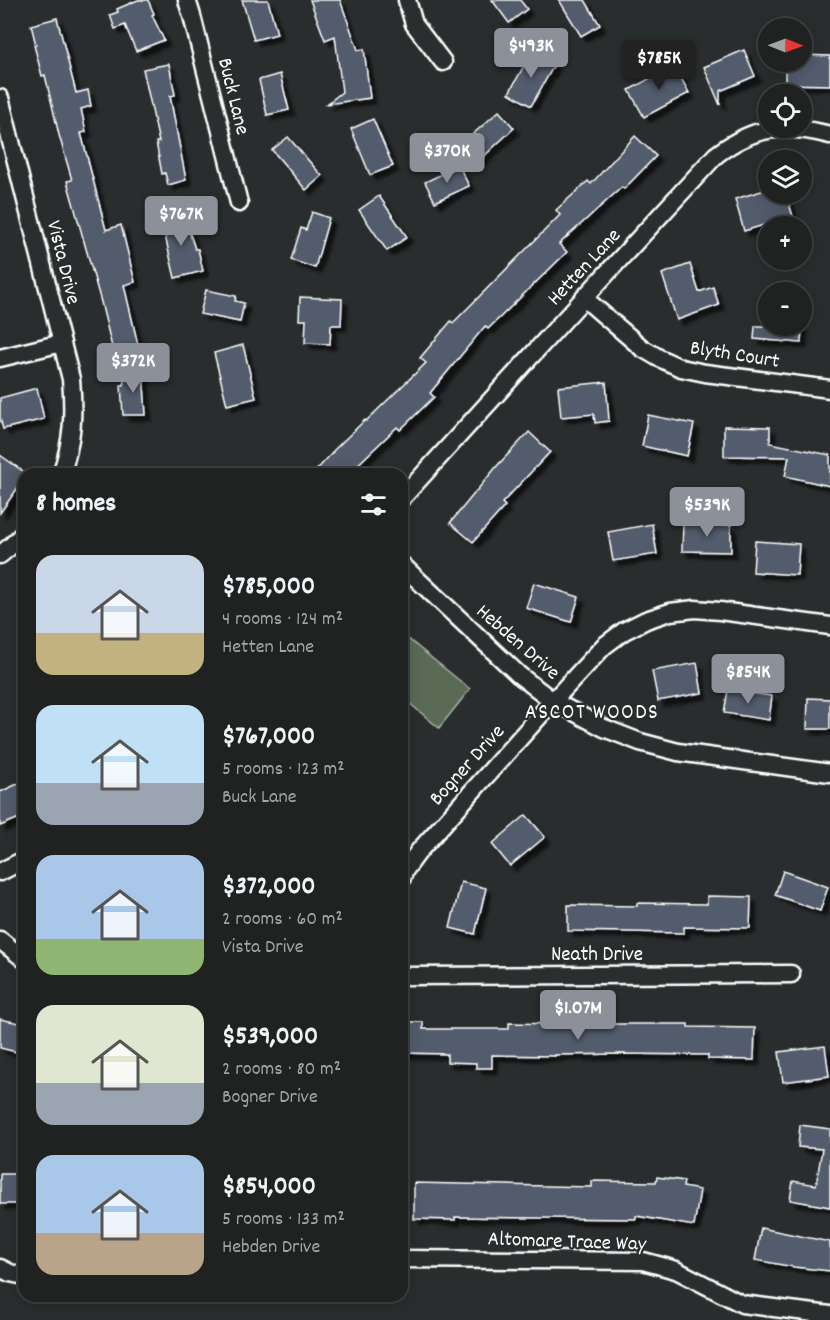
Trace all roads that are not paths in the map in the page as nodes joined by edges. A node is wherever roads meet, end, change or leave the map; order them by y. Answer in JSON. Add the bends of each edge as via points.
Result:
{"nodes":[{"id":1,"x":187,"y":0,"type":"edge"},
{"id":2,"x":407,"y":0,"type":"edge"},
{"id":3,"x":443,"y":62,"type":"dead end"},
{"id":4,"x":0,"y":98,"type":"edge"},
{"id":5,"x":830,"y":135,"type":"edge"},
{"id":6,"x":239,"y":203,"type":"dead end"},
{"id":7,"x":584,"y":298,"type":"junction"},
{"id":8,"x":62,"y":343,"type":"junction"},
{"id":9,"x":0,"y":358,"type":"edge"},
{"id":10,"x":830,"y":389,"type":"edge"},
{"id":11,"x":63,"y":468,"type":"edge"},
{"id":12,"x":408,"y":491,"type":"edge"},
{"id":13,"x":18,"y":539,"type":"edge"},
{"id":14,"x":0,"y":555,"type":"edge"},
{"id":15,"x":408,"y":571,"type":"edge"},
{"id":16,"x":830,"y":626,"type":"edge"},
{"id":17,"x":554,"y":701,"type":"junction"},
{"id":18,"x":830,"y":773,"type":"edge"},
{"id":19,"x":18,"y":863,"type":"edge"},
{"id":20,"x":408,"y":866,"type":"edge"},
{"id":21,"x":0,"y":872,"type":"edge"},
{"id":22,"x":0,"y":940,"type":"edge"},
{"id":23,"x":18,"y":954,"type":"edge"},
{"id":24,"x":791,"y":974,"type":"dead end"},
{"id":25,"x":408,"y":976,"type":"edge"},
{"id":26,"x":408,"y":1259,"type":"edge"},
{"id":27,"x":0,"y":1268,"type":"edge"},
{"id":28,"x":18,"y":1275,"type":"edge"},
{"id":29,"x":830,"y":1315,"type":"edge"}],
"edges":[{"from":1,"to":6,"type":"street","name":"Buck Lane"},
{"from":2,"to":3,"type":"street","via":[[414,24]]},
{"from":4,"to":8,"type":"street","name":"Vista Drive"},
{"from":5,"to":7,"type":"street","name":"Hetten Lane","via":[[788,128],[748,135],[729,145]]},
{"from":7,"to":10,"type":"street","name":"Blyth Court","via":[[642,348],[681,368]]},
{"from":7,"to":12,"type":"street","name":"Hetten Lane"},
{"from":8,"to":9,"type":"street"},
{"from":8,"to":11,"type":"street","name":"Vista Drive","via":[[73,407]]},
{"from":13,"to":14,"type":"street"},
{"from":15,"to":17,"type":"street","name":"Hebden Drive","via":[[519,675]]},
{"from":16,"to":17,"type":"street","name":"Bogner Drive","via":[[720,610],[670,612],[624,631],[604,646]]},
{"from":17,"to":18,"type":"street","name":"Hebden Drive","via":[[604,728],[678,752]]},
{"from":17,"to":20,"type":"street","name":"Bogner Drive"},
{"from":19,"to":21,"type":"street"},
{"from":22,"to":23,"type":"street"},
{"from":24,"to":25,"type":"street","name":"Neath Drive"},
{"from":26,"to":29,"type":"street","name":"Altomare Trace Way","via":[[643,1261],[676,1270],[742,1304]]},
{"from":27,"to":28,"type":"street"}]}
